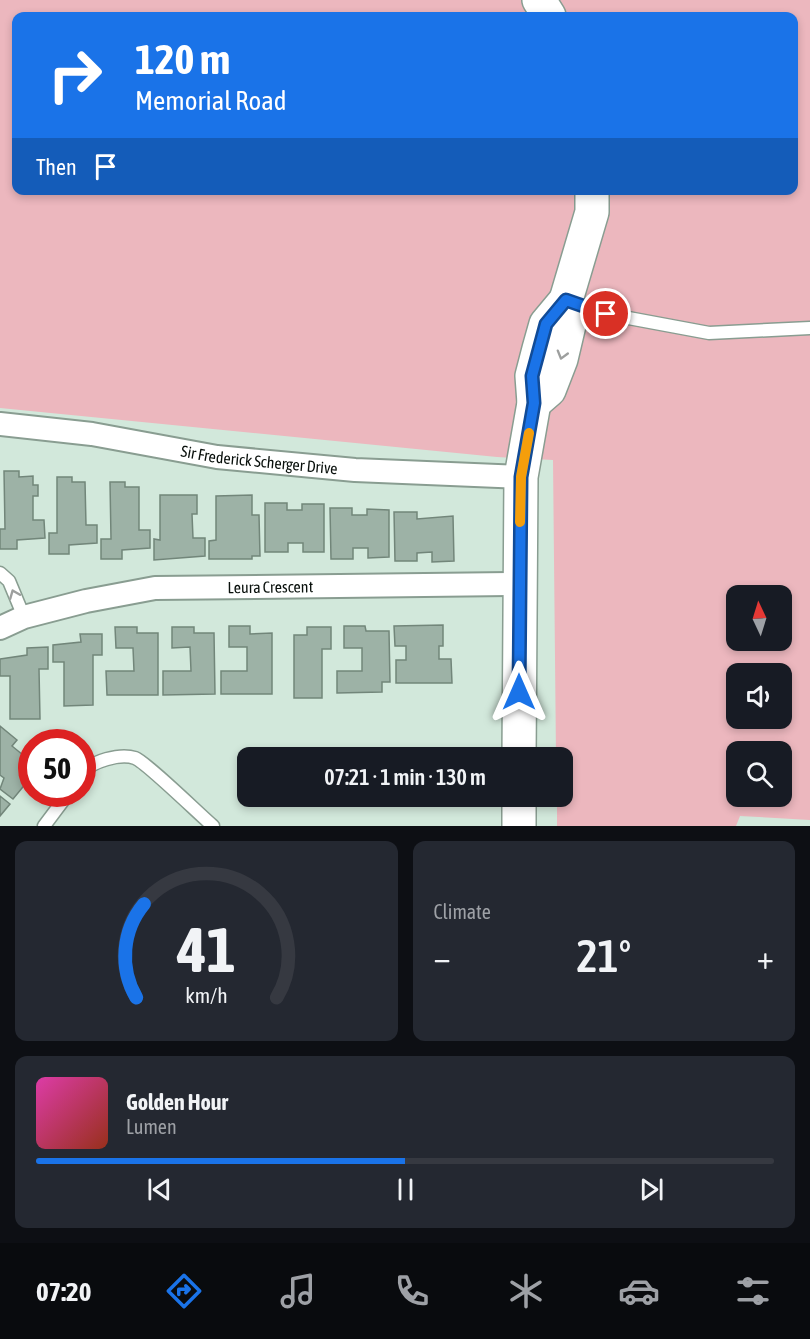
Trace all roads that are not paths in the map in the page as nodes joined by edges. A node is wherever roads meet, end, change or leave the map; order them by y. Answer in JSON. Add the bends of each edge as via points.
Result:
{"nodes":[{"id":1,"x":592,"y":195,"type":"edge"},
{"id":2,"x":566,"y":300,"type":"junction"},
{"id":3,"x":810,"y":328,"type":"edge"},
{"id":4,"x":0,"y":424,"type":"edge"},
{"id":5,"x":521,"y":477,"type":"junction"},
{"id":6,"x":0,"y":573,"type":"edge"},
{"id":7,"x":520,"y":584,"type":"junction"},
{"id":8,"x":24,"y":617,"type":"junction"},
{"id":9,"x":0,"y":628,"type":"edge"},
{"id":10,"x":519,"y":747,"type":"edge"},
{"id":11,"x":96,"y":764,"type":"edge"},
{"id":12,"x":58,"y":807,"type":"edge"},
{"id":13,"x":519,"y":807,"type":"edge"},
{"id":14,"x":44,"y":826,"type":"edge"},
{"id":15,"x":213,"y":826,"type":"edge"},
{"id":16,"x":519,"y":826,"type":"edge"}],
"edges":[{"from":1,"to":2,"type":"main road","via":[[592,213]]},
{"from":2,"to":3,"type":"lane","via":[[606,314],[709,333]]},
{"from":2,"to":5,"type":"main road","via":[[569,325],[561,359],[549,390],[534,403]]},
{"from":4,"to":5,"type":"street","name":"Sir Frederick Scherger Drive","via":[[92,434],[217,457],[355,470]]},
{"from":5,"to":7,"type":"main road"},
{"from":8,"to":6,"type":"lane","one_way":true,"via":[[9,581]]},
{"from":7,"to":8,"type":"street","name":"Leura Crescent","via":[[155,588]]},
{"from":7,"to":10,"type":"main road"},
{"from":8,"to":9,"type":"street","name":"Leura Crescent"},
{"from":11,"to":15,"type":"lane","via":[[135,758]]},
{"from":12,"to":14,"type":"lane"},
{"from":13,"to":16,"type":"main road"}]}
